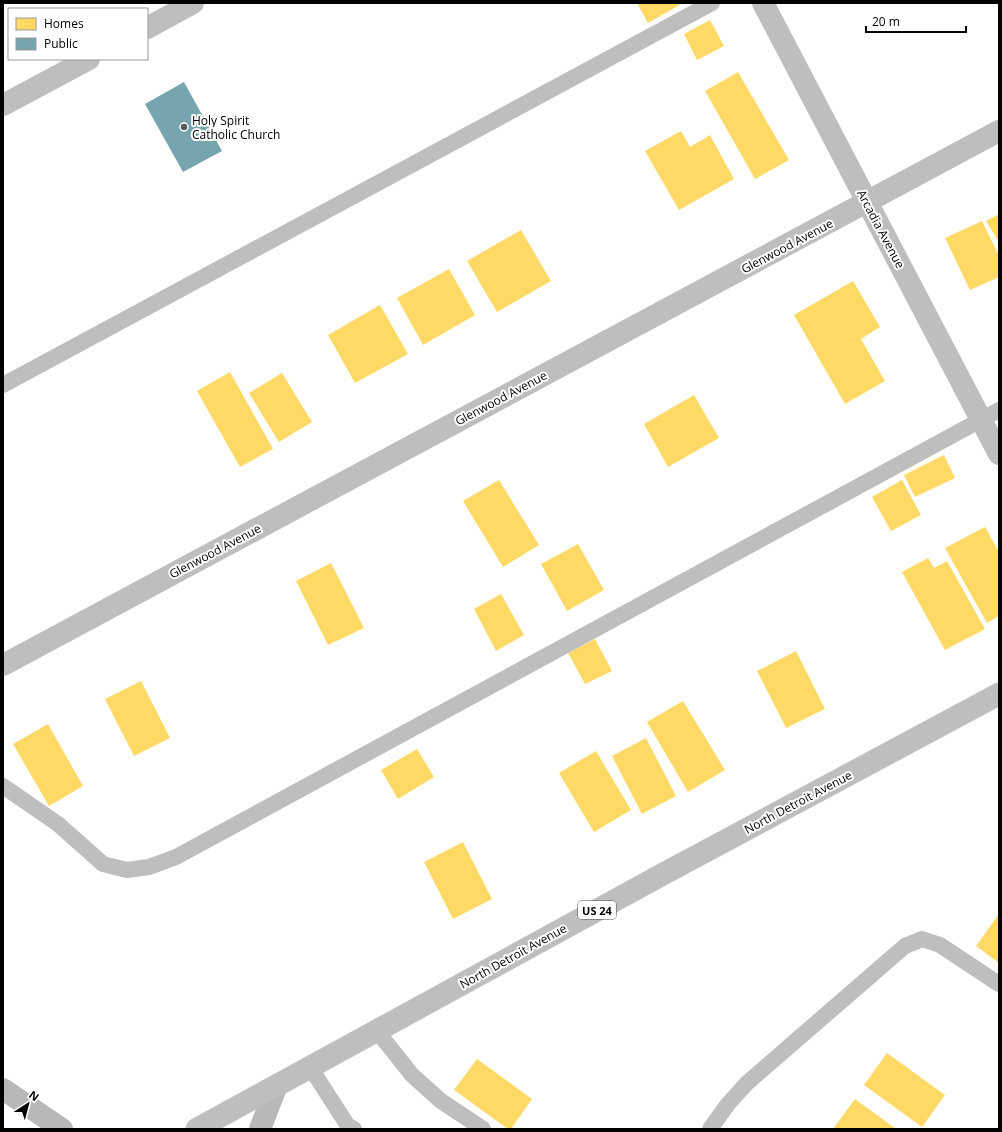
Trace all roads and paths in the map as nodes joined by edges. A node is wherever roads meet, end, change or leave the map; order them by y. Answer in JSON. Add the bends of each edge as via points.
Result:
{"nodes":[{"id":1,"x":193,"y":3,"type":"edge"},
{"id":2,"x":712,"y":3,"type":"edge"},
{"id":3,"x":763,"y":3,"type":"edge"},
{"id":4,"x":148,"y":27,"type":"edge"},
{"id":5,"x":87,"y":60,"type":"edge"},
{"id":6,"x":3,"y":105,"type":"edge"},
{"id":7,"x":999,"y":131,"type":"edge"},
{"id":8,"x":867,"y":203,"type":"junction"},
{"id":9,"x":3,"y":385,"type":"edge"},
{"id":10,"x":990,"y":415,"type":"edge"},
{"id":11,"x":999,"y":454,"type":"edge"},
{"id":12,"x":3,"y":665,"type":"edge"},
{"id":13,"x":999,"y":694,"type":"edge"},
{"id":14,"x":3,"y":786,"type":"edge"},
{"id":15,"x":999,"y":984,"type":"edge"},
{"id":16,"x":377,"y":1031,"type":"junction"},
{"id":17,"x":310,"y":1067,"type":"junction"},
{"id":18,"x":277,"y":1085,"type":"junction"},
{"id":19,"x":3,"y":1089,"type":"edge"},
{"id":20,"x":350,"y":1128,"type":"edge"},
{"id":21,"x":62,"y":1129,"type":"edge"},
{"id":22,"x":197,"y":1129,"type":"edge"},
{"id":23,"x":260,"y":1129,"type":"edge"},
{"id":24,"x":483,"y":1129,"type":"edge"},
{"id":25,"x":710,"y":1129,"type":"edge"}],
"edges":[{"from":1,"to":4,"type":"street"},
{"from":2,"to":9,"type":"lane"},
{"from":3,"to":8,"type":"street","name":"Arcadia Avenue"},
{"from":5,"to":6,"type":"street"},
{"from":7,"to":8,"type":"street","name":"Glenwood Avenue"},
{"from":8,"to":10,"type":"street","name":"Arcadia Avenue"},
{"from":8,"to":12,"type":"street","name":"Glenwood Avenue"},
{"from":10,"to":11,"type":"street","name":"Arcadia Avenue"},
{"from":10,"to":14,"type":"lane","via":[[176,857],[149,867],[127,870],[104,864],[58,824]]},
{"from":13,"to":16,"type":"street","name":"North Detroit Avenue","number":"US 24"},
{"from":15,"to":25,"type":"lane","via":[[940,945],[922,939],[905,946],[747,1083]]},
{"from":16,"to":17,"type":"street","name":"North Detroit Avenue","number":"US 24"},
{"from":16,"to":24,"type":"lane","via":[[412,1075],[440,1101]]},
{"from":17,"to":18,"type":"street","name":"North Detroit Avenue","number":"US 24"},
{"from":17,"to":20,"type":"lane"},
{"from":18,"to":22,"type":"street","name":"North Detroit Avenue","number":"US 24"},
{"from":18,"to":23,"type":"main road"},
{"from":19,"to":21,"type":"main road"}]}
